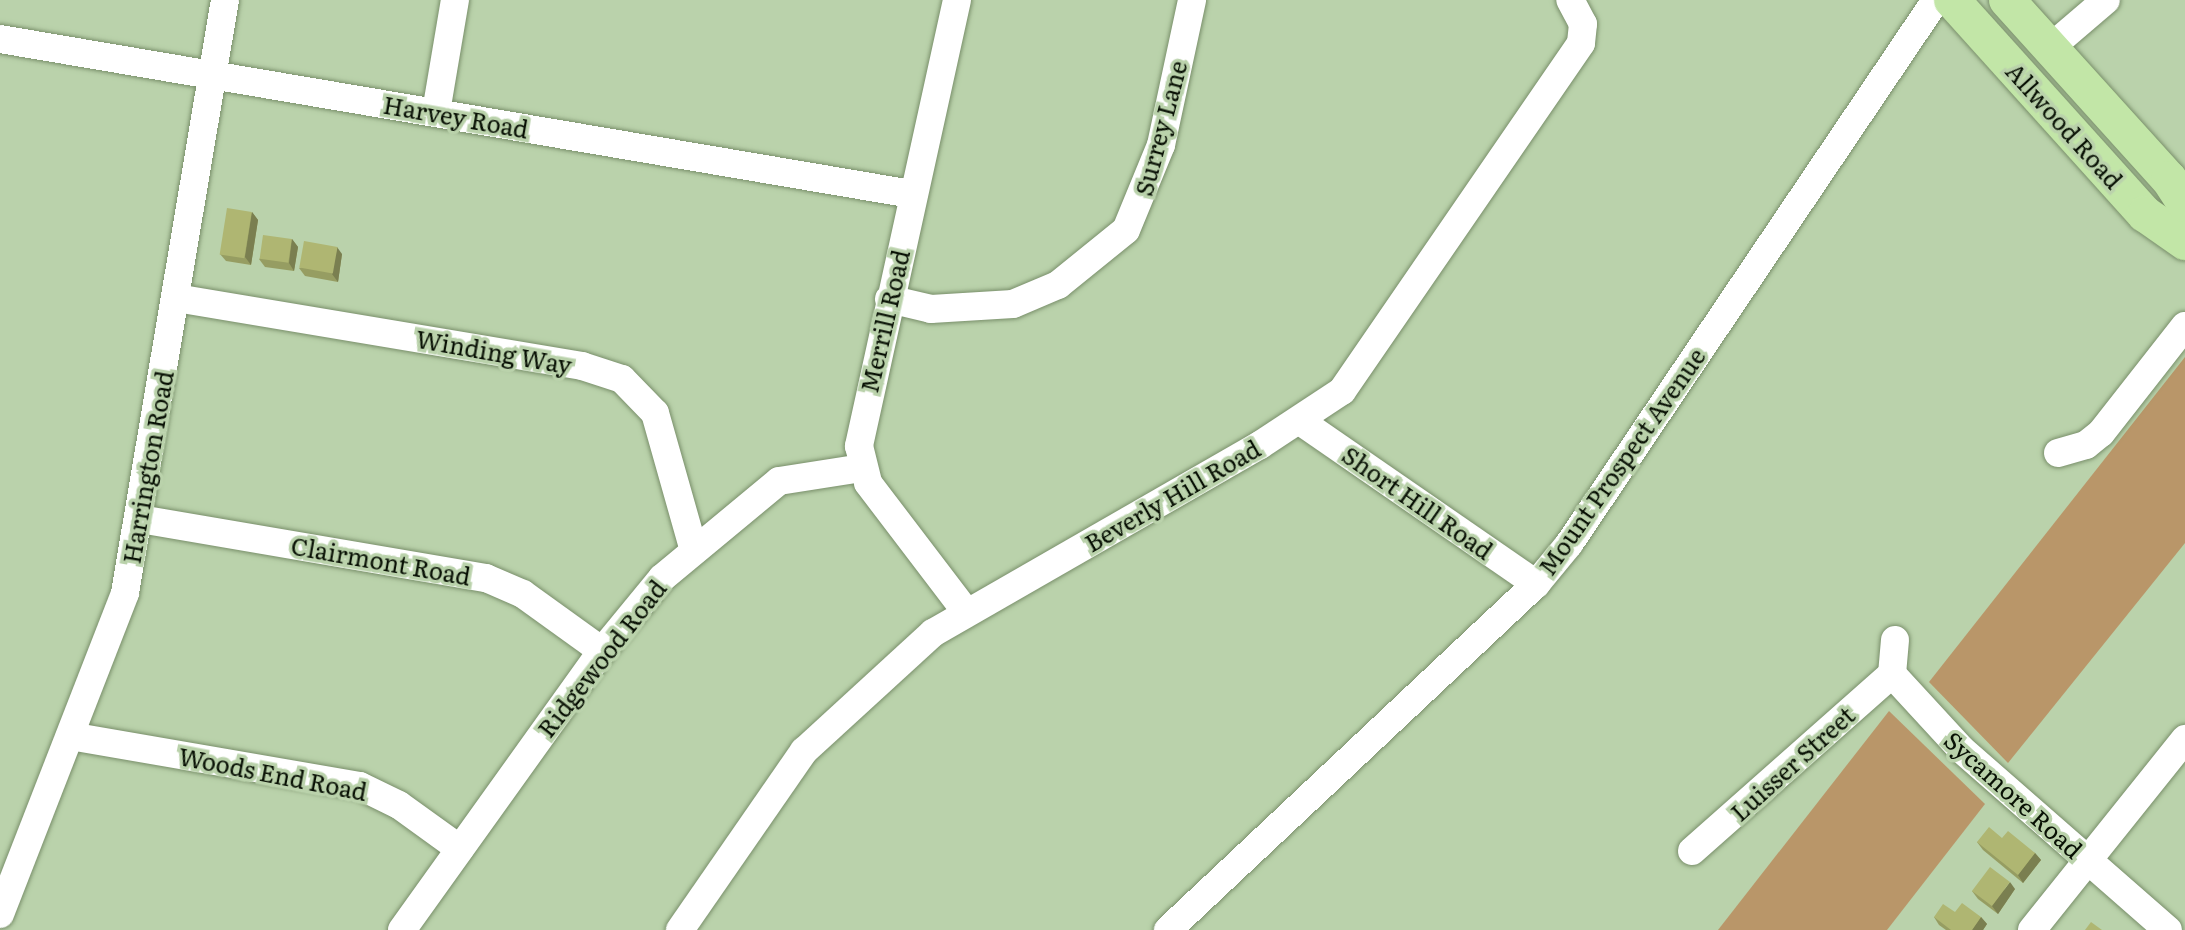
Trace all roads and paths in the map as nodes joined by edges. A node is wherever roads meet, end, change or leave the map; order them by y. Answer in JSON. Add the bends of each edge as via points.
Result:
{"nodes":[{"id":1,"x":225,"y":0,"type":"edge"},
{"id":2,"x":455,"y":0,"type":"edge"},
{"id":3,"x":957,"y":0,"type":"edge"},
{"id":4,"x":1192,"y":0,"type":"edge"},
{"id":5,"x":1570,"y":0,"type":"edge"},
{"id":6,"x":1936,"y":0,"type":"edge"},
{"id":7,"x":1952,"y":0,"type":"edge"},
{"id":8,"x":2007,"y":0,"type":"edge"},
{"id":9,"x":2106,"y":0,"type":"edge"},
{"id":10,"x":0,"y":39,"type":"edge"},
{"id":11,"x":2051,"y":47,"type":"junction"},
{"id":12,"x":213,"y":75,"type":"junction"},
{"id":13,"x":436,"y":112,"type":"junction"},
{"id":14,"x":912,"y":194,"type":"junction"},
{"id":15,"x":2185,"y":204,"type":"edge"},
{"id":16,"x":2185,"y":242,"type":"edge"},
{"id":17,"x":176,"y":298,"type":"junction"},
{"id":18,"x":889,"y":299,"type":"junction"},
{"id":19,"x":2185,"y":326,"type":"edge"},
{"id":20,"x":1300,"y":421,"type":"junction"},
{"id":21,"x":2058,"y":453,"type":"dead end"},
{"id":22,"x":862,"y":468,"type":"junction"},
{"id":23,"x":140,"y":519,"type":"junction"},
{"id":24,"x":694,"y":551,"type":"junction"},
{"id":25,"x":1536,"y":584,"type":"junction"},
{"id":26,"x":967,"y":613,"type":"junction"},
{"id":27,"x":1895,"y":640,"type":"dead end"},
{"id":28,"x":602,"y":651,"type":"junction"},
{"id":29,"x":1892,"y":674,"type":"junction"},
{"id":30,"x":70,"y":736,"type":"junction"},
{"id":31,"x":2185,"y":739,"type":"edge"},
{"id":32,"x":460,"y":849,"type":"junction"},
{"id":33,"x":1692,"y":851,"type":"dead end"},
{"id":34,"x":2087,"y":861,"type":"junction"},
{"id":35,"x":0,"y":914,"type":"edge"},
{"id":36,"x":402,"y":930,"type":"edge"},
{"id":37,"x":680,"y":930,"type":"edge"},
{"id":38,"x":1168,"y":930,"type":"edge"},
{"id":39,"x":2032,"y":930,"type":"edge"},
{"id":40,"x":2168,"y":930,"type":"edge"}],
"edges":[{"from":1,"to":12,"type":"street","name":"Harrington Road"},
{"from":2,"to":13,"type":"street"},
{"from":3,"to":14,"type":"street","name":"Merrill Road"},
{"from":4,"to":18,"type":"street","name":"Surrey Lane","via":[[1161,145],[1126,230],[1058,285],[1013,304],[931,309]]},
{"from":5,"to":20,"type":"street","name":"Beverly Hill Road","via":[[1583,24],[1581,43],[1374,348],[1342,391]]},
{"from":6,"to":25,"type":"street","name":"Mount Prospect Avenue","via":[[1569,544]]},
{"from":7,"to":16,"type":"main road","name":"Allwood Road","via":[[2145,214]]},
{"from":8,"to":11,"type":"main road","name":"Allwood Road"},
{"from":9,"to":11,"type":"street"},
{"from":10,"to":12,"type":"street","name":"Harvey Road"},
{"from":11,"to":15,"type":"main road","name":"Allwood Road","via":[[2169,179]]},
{"from":12,"to":13,"type":"street","name":"Harvey Road"},
{"from":12,"to":17,"type":"street","name":"Harrington Road"},
{"from":13,"to":14,"type":"street","name":"Harvey Road"},
{"from":14,"to":18,"type":"street","name":"Merrill Road"},
{"from":17,"to":23,"type":"street","name":"Harrington Road"},
{"from":17,"to":24,"type":"street","name":"Winding Way","via":[[582,366],[622,379],[655,413]]},
{"from":18,"to":22,"type":"street","name":"Merrill Road","via":[[861,425]]},
{"from":19,"to":21,"type":"street","via":[[2101,433],[2086,445]]},
{"from":20,"to":25,"type":"street","name":"Short Hill Road"},
{"from":20,"to":26,"type":"street","name":"Beverly Hill Road"},
{"from":22,"to":24,"type":"street","name":"Ridgewood Road","via":[[779,481]]},
{"from":22,"to":26,"type":"street","name":"Merrill Road","via":[[889,513]]},
{"from":23,"to":28,"type":"street","name":"Clairmont Road","via":[[486,578],[523,594]]},
{"from":23,"to":30,"type":"street","name":"Harrington Road","via":[[119,615]]},
{"from":24,"to":28,"type":"street","name":"Ridgewood Road","via":[[637,604]]},
{"from":25,"to":38,"type":"street","name":"Mount Prospect Avenue"},
{"from":26,"to":37,"type":"street","name":"Beverly Hill Road","via":[[933,633],[804,751]]},
{"from":27,"to":29,"type":"street"},
{"from":28,"to":32,"type":"street","name":"Ridgewood Road"},
{"from":29,"to":33,"type":"street","name":"Luisser Street"},
{"from":29,"to":34,"type":"street","name":"Sycamore Road","via":[[1971,758]]},
{"from":30,"to":32,"type":"street","name":"Woods End Road","via":[[360,786],[399,805]]},
{"from":30,"to":35,"type":"street","name":"Harrington Road"},
{"from":31,"to":34,"type":"street"},
{"from":32,"to":36,"type":"street","name":"Ridgewood Road"},
{"from":34,"to":39,"type":"street"},
{"from":34,"to":40,"type":"street","name":"Sycamore Road"}]}
